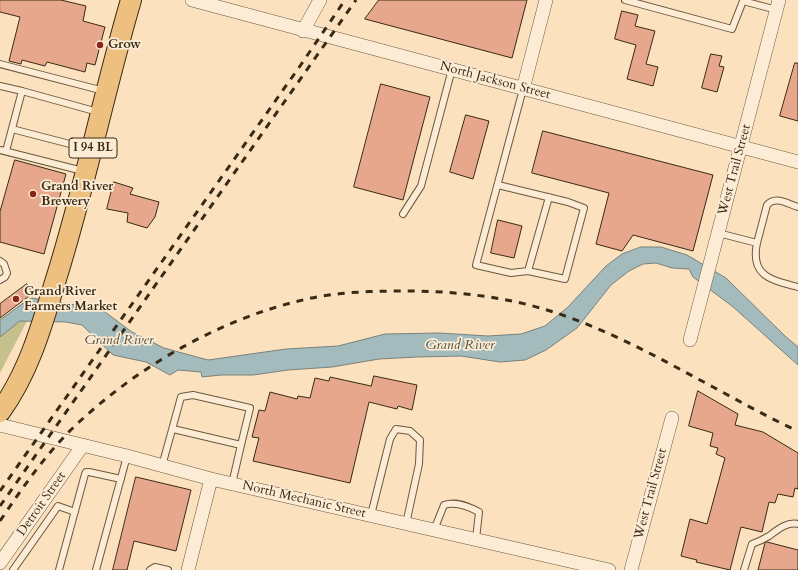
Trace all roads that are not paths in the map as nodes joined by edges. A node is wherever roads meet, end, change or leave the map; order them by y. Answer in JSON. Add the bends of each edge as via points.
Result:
{"nodes":[{"id":1,"x":131,"y":0,"type":"edge"},
{"id":2,"x":192,"y":0,"type":"edge"},
{"id":3,"x":320,"y":0,"type":"edge"},
{"id":4,"x":546,"y":0,"type":"edge"},
{"id":5,"x":625,"y":0,"type":"edge"},
{"id":6,"x":778,"y":5,"type":"edge"},
{"id":7,"x":303,"y":31,"type":"junction"},
{"id":8,"x":0,"y":64,"type":"edge"},
{"id":9,"x":452,"y":69,"type":"junction"},
{"id":10,"x":0,"y":86,"type":"edge"},
{"id":11,"x":523,"y":88,"type":"junction"},
{"id":12,"x":22,"y":91,"type":"junction"},
{"id":13,"x":107,"y":92,"type":"junction"},
{"id":14,"x":102,"y":113,"type":"junction"},
{"id":15,"x":12,"y":129,"type":"junction"},
{"id":16,"x":741,"y":147,"type":"junction"},
{"id":17,"x":92,"y":150,"type":"junction"},
{"id":18,"x":3,"y":151,"type":"edge"},
{"id":19,"x":798,"y":162,"type":"edge"},
{"id":20,"x":87,"y":172,"type":"junction"},
{"id":21,"x":498,"y":185,"type":"junction"},
{"id":22,"x":549,"y":197,"type":"junction"},
{"id":23,"x":798,"y":207,"type":"edge"},
{"id":24,"x":403,"y":214,"type":"dead end"},
{"id":25,"x":718,"y":233,"type":"junction"},
{"id":26,"x":756,"y":243,"type":"junction"},
{"id":27,"x":0,"y":262,"type":"edge"},
{"id":28,"x":528,"y":271,"type":"junction"},
{"id":29,"x":0,"y":280,"type":"edge"},
{"id":30,"x":798,"y":287,"type":"edge"},
{"id":31,"x":690,"y":340,"type":"dead end"},
{"id":32,"x":0,"y":412,"type":"edge"},
{"id":33,"x":672,"y":418,"type":"dead end"},
{"id":34,"x":0,"y":425,"type":"edge"},
{"id":35,"x":173,"y":429,"type":"junction"},
{"id":36,"x":83,"y":445,"type":"junction"},
{"id":37,"x":241,"y":445,"type":"junction"},
{"id":38,"x":127,"y":456,"type":"junction"},
{"id":39,"x":162,"y":466,"type":"junction"},
{"id":40,"x":211,"y":479,"type":"junction"},
{"id":41,"x":121,"y":480,"type":"junction"},
{"id":42,"x":232,"y":484,"type":"junction"},
{"id":43,"x":75,"y":512,"type":"junction"},
{"id":44,"x":371,"y":516,"type":"junction"},
{"id":45,"x":406,"y":524,"type":"junction"},
{"id":46,"x":798,"y":524,"type":"edge"},
{"id":47,"x":434,"y":530,"type":"junction"},
{"id":48,"x":476,"y":540,"type":"junction"},
{"id":49,"x":0,"y":563,"type":"edge"},
{"id":50,"x":13,"y":570,"type":"edge"},
{"id":51,"x":59,"y":570,"type":"edge"},
{"id":52,"x":96,"y":570,"type":"edge"},
{"id":53,"x":150,"y":570,"type":"edge"},
{"id":54,"x":168,"y":570,"type":"edge"},
{"id":55,"x":188,"y":570,"type":"edge"},
{"id":56,"x":609,"y":570,"type":"edge"},
{"id":57,"x":631,"y":570,"type":"edge"},
{"id":58,"x":744,"y":570,"type":"edge"}],
"edges":[{"from":1,"to":13,"type":"main road","number":"I 94 BL"},
{"from":2,"to":7,"type":"street","name":"North Jackson Street"},
{"from":3,"to":7,"type":"street"},
{"from":4,"to":11,"type":"street"},
{"from":5,"to":6,"type":"lane","via":[[732,29],[743,1]]},
{"from":6,"to":16,"type":"street","name":"West Trail Street"},
{"from":7,"to":9,"type":"street","name":"North Jackson Street"},
{"from":8,"to":13,"type":"lane"},
{"from":9,"to":11,"type":"street","name":"North Jackson Street"},
{"from":9,"to":24,"type":"lane","via":[[421,186]]},
{"from":10,"to":12,"type":"lane"},
{"from":11,"to":16,"type":"street","name":"North Jackson Street"},
{"from":11,"to":21,"type":"lane"},
{"from":12,"to":14,"type":"lane"},
{"from":12,"to":15,"type":"lane"},
{"from":13,"to":14,"type":"main road","number":"I 94 BL"},
{"from":14,"to":17,"type":"main road","number":"I 94 BL"},
{"from":15,"to":17,"type":"lane"},
{"from":15,"to":18,"type":"lane"},
{"from":16,"to":19,"type":"street","name":"North Jackson Street"},
{"from":16,"to":25,"type":"street","name":"West Trail Street"},
{"from":17,"to":20,"type":"main road","number":"I 94 BL"},
{"from":18,"to":20,"type":"lane"},
{"from":20,"to":32,"type":"main road","number":"I 94 BL","via":[[39,334],[22,375]]},
{"from":21,"to":22,"type":"lane"},
{"from":21,"to":28,"type":"lane","via":[[476,265],[511,273]]},
{"from":22,"to":28,"type":"lane"},
{"from":22,"to":28,"type":"lane","via":[[584,208],[565,279]]},
{"from":23,"to":26,"type":"lane","via":[[775,199],[770,201]]},
{"from":25,"to":26,"type":"lane"},
{"from":25,"to":31,"type":"street","name":"West Trail Street"},
{"from":26,"to":30,"type":"lane","via":[[755,257],[758,269],[770,279]]},
{"from":27,"to":29,"type":"lane","via":[[4,264],[7,273]]},
{"from":33,"to":57,"type":"street","name":"West Trail Street"},
{"from":34,"to":36,"type":"street","name":"North Mechanic Street"},
{"from":35,"to":37,"type":"lane"},
{"from":35,"to":37,"type":"lane","via":[[181,397],[193,395],[250,408]]},
{"from":35,"to":39,"type":"lane"},
{"from":36,"to":38,"type":"street","name":"North Mechanic Street"},
{"from":36,"to":49,"type":"street","name":"Detroit Street"},
{"from":37,"to":42,"type":"lane"},
{"from":38,"to":39,"type":"street","name":"North Mechanic Street"},
{"from":38,"to":41,"type":"lane"},
{"from":39,"to":40,"type":"street","name":"North Mechanic Street"},
{"from":40,"to":42,"type":"street","name":"North Mechanic Street"},
{"from":40,"to":55,"type":"street"},
{"from":41,"to":43,"type":"lane","via":[[86,472]]},
{"from":41,"to":52,"type":"lane"},
{"from":42,"to":44,"type":"street","name":"North Mechanic Street"},
{"from":43,"to":50,"type":"lane","via":[[58,506]]},
{"from":43,"to":51,"type":"lane"},
{"from":44,"to":45,"type":"street","name":"North Mechanic Street"},
{"from":44,"to":45,"type":"lane","via":[[390,439],[396,430],[410,430],[420,440],[419,464]]},
{"from":45,"to":47,"type":"street","name":"North Mechanic Street"},
{"from":46,"to":58,"type":"lane","via":[[778,529],[752,544]]},
{"from":47,"to":48,"type":"street","name":"North Mechanic Street"},
{"from":47,"to":48,"type":"lane","via":[[444,505],[462,504],[479,512]]},
{"from":48,"to":56,"type":"street","name":"North Mechanic Street"},
{"from":53,"to":54,"type":"lane","via":[[155,567]]}]}
